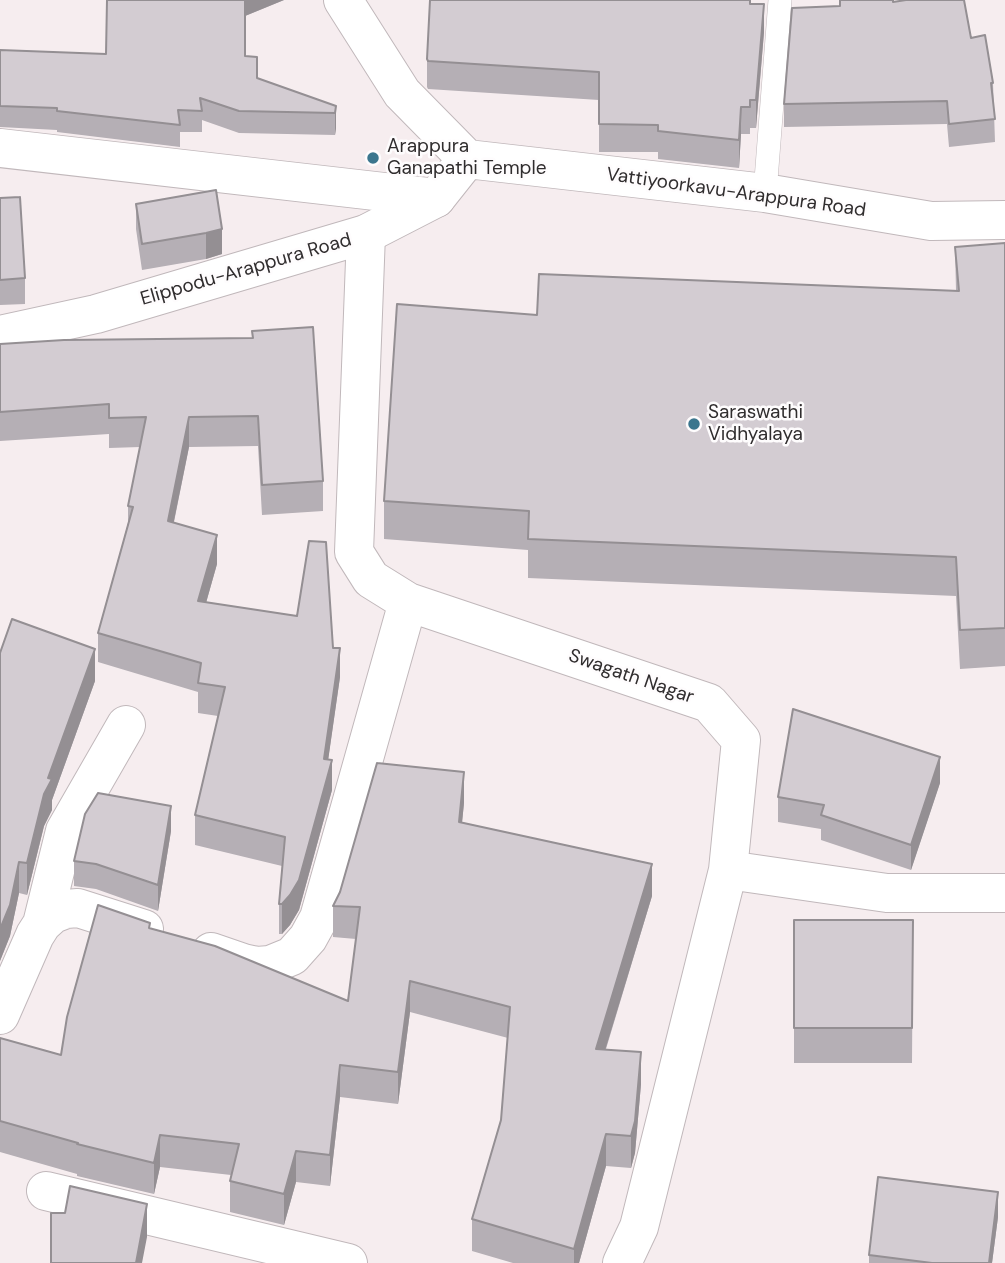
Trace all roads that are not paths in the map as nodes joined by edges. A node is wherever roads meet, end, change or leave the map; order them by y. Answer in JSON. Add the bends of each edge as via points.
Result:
{"nodes":[{"id":1,"x":342,"y":0,"type":"edge"},
{"id":2,"x":780,"y":0,"type":"edge"},
{"id":3,"x":0,"y":148,"type":"edge"},
{"id":4,"x":467,"y":159,"type":"junction"},
{"id":5,"x":765,"y":193,"type":"junction"},
{"id":6,"x":436,"y":198,"type":"junction"},
{"id":7,"x":1005,"y":220,"type":"edge"},
{"id":8,"x":366,"y":234,"type":"junction"},
{"id":9,"x":0,"y":335,"type":"edge"},
{"id":10,"x":408,"y":602,"type":"junction"},
{"id":11,"x":127,"y":725,"type":"dead end"},
{"id":12,"x":728,"y":870,"type":"junction"},
{"id":13,"x":1005,"y":893,"type":"edge"},
{"id":14,"x":42,"y":924,"type":"junction"},
{"id":15,"x":0,"y":1015,"type":"edge"},
{"id":16,"x":46,"y":1191,"type":"dead end"},
{"id":17,"x":348,"y":1263,"type":"edge"},
{"id":18,"x":622,"y":1263,"type":"edge"}],
"edges":[{"from":1,"to":4,"type":"street","via":[[402,93]]},
{"from":2,"to":5,"type":"lane"},
{"from":3,"to":6,"type":"street"},
{"from":4,"to":5,"type":"street","name":"Vattiyoorkavu-Arappura Road"},
{"from":4,"to":6,"type":"street","name":"Elippodu-Arappura Road"},
{"from":5,"to":7,"type":"street","name":"Vattiyoorkavu-Arappura Road","via":[[931,221]]},
{"from":6,"to":8,"type":"street","name":"Elippodu-Arappura Road"},
{"from":8,"to":9,"type":"street","name":"Elippodu-Arappura Road","via":[[96,313]]},
{"from":8,"to":10,"type":"street","name":"Swagath Nagar","via":[[354,552],[371,579]]},
{"from":10,"to":12,"type":"street","name":"Swagath Nagar","via":[[709,704],[741,740]]},
{"from":10,"to":14,"type":"street","via":[[318,918],[292,956],[270,965],[243,963],[78,908],[53,914]]},
{"from":11,"to":14,"type":"street","via":[[65,831]]},
{"from":12,"to":13,"type":"street","via":[[887,893]]},
{"from":12,"to":18,"type":"street","name":"Swagath Nagar","via":[[639,1227]]},
{"from":14,"to":15,"type":"street"},
{"from":16,"to":17,"type":"street"}]}
